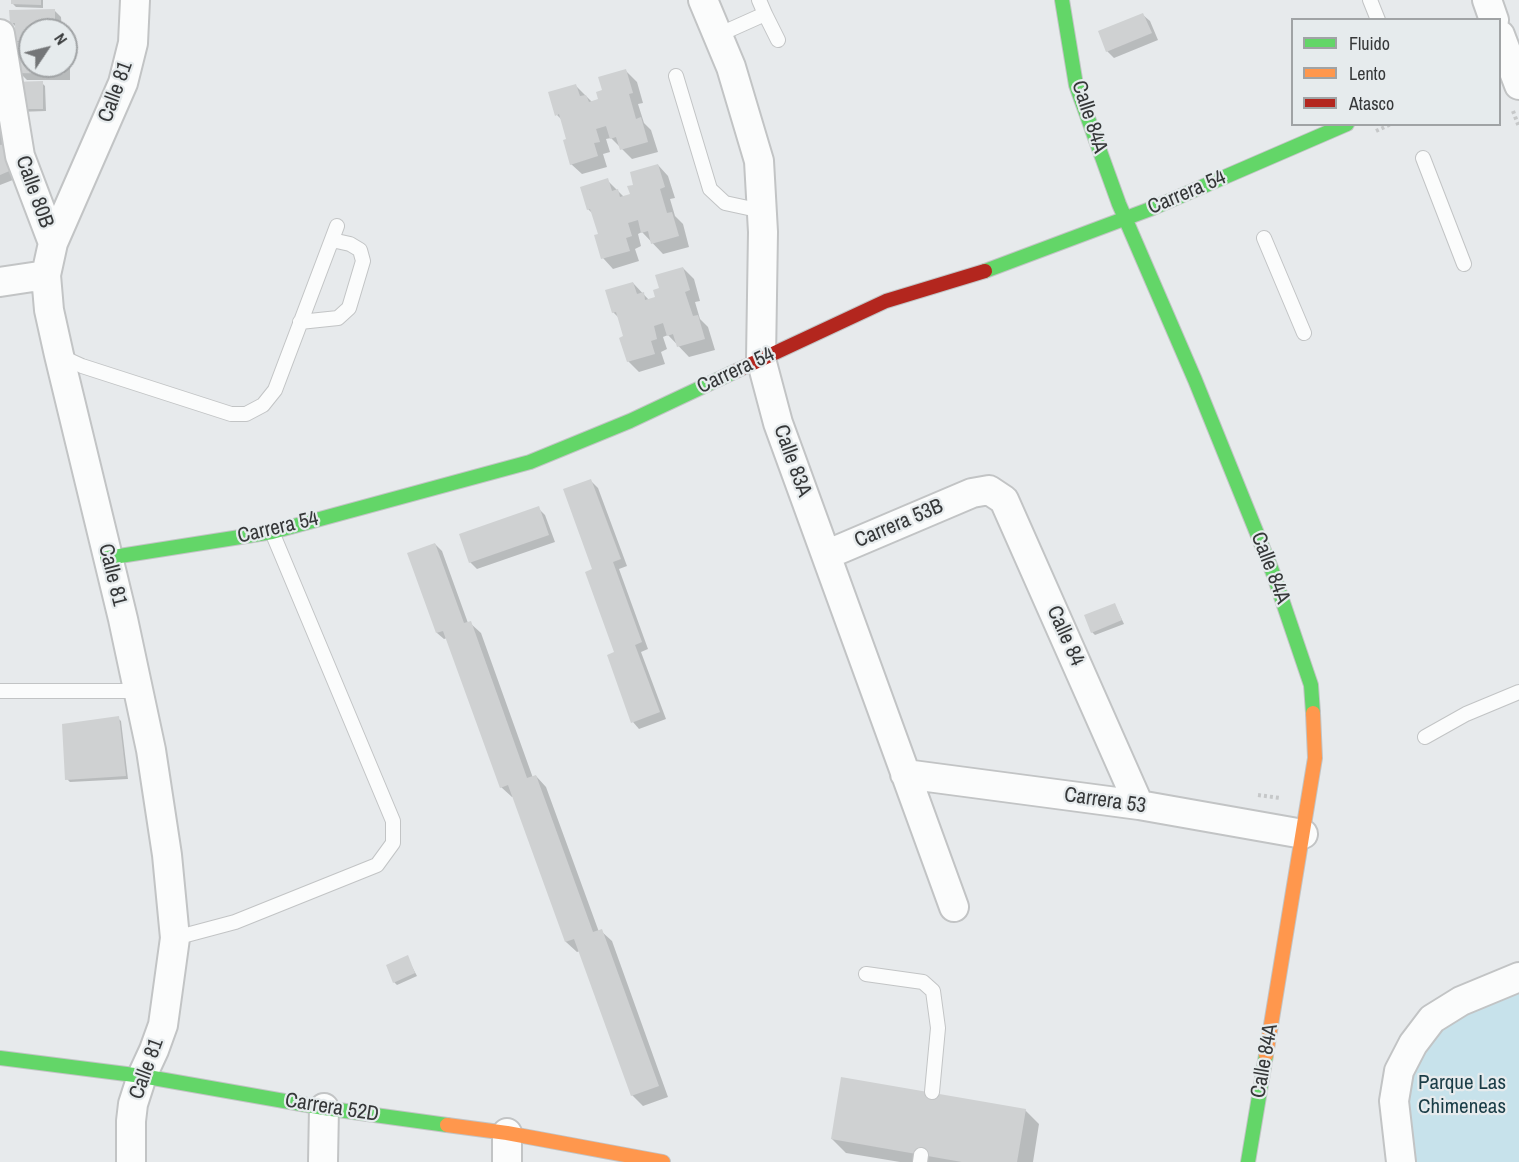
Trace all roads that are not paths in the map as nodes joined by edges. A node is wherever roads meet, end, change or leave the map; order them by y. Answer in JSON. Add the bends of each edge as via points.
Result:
{"nodes":[{"id":1,"x":135,"y":0,"type":"edge"},
{"id":2,"x":703,"y":0,"type":"edge"},
{"id":3,"x":759,"y":0,"type":"edge"},
{"id":4,"x":1062,"y":0,"type":"edge"},
{"id":5,"x":1370,"y":0,"type":"edge"},
{"id":6,"x":1487,"y":0,"type":"edge"},
{"id":7,"x":765,"y":14,"type":"junction"},
{"id":8,"x":1377,"y":18,"type":"edge"},
{"id":9,"x":1493,"y":18,"type":"edge"},
{"id":10,"x":0,"y":34,"type":"edge"},
{"id":11,"x":718,"y":35,"type":"junction"},
{"id":12,"x":778,"y":40,"type":"dead end"},
{"id":13,"x":1502,"y":50,"type":"edge"},
{"id":14,"x":676,"y":76,"type":"dead end"},
{"id":15,"x":1519,"y":85,"type":"edge"},
{"id":16,"x":1342,"y":126,"type":"edge"},
{"id":17,"x":1424,"y":158,"type":"dead end"},
{"id":18,"x":762,"y":211,"type":"junction"},
{"id":19,"x":1125,"y":218,"type":"junction"},
{"id":20,"x":337,"y":226,"type":"dead end"},
{"id":21,"x":1264,"y":238,"type":"dead end"},
{"id":22,"x":332,"y":240,"type":"junction"},
{"id":23,"x":52,"y":243,"type":"junction"},
{"id":24,"x":1464,"y":264,"type":"dead end"},
{"id":25,"x":46,"y":275,"type":"junction"},
{"id":26,"x":0,"y":282,"type":"edge"},
{"id":27,"x":300,"y":322,"type":"junction"},
{"id":28,"x":1304,"y":333,"type":"dead end"},
{"id":29,"x":59,"y":355,"type":"junction"},
{"id":30,"x":761,"y":359,"type":"junction"},
{"id":31,"x":972,"y":493,"type":"joint"},
{"id":32,"x":272,"y":532,"type":"junction"},
{"id":33,"x":826,"y":555,"type":"junction"},
{"id":34,"x":107,"y":558,"type":"junction"},
{"id":35,"x":0,"y":691,"type":"edge"},
{"id":36,"x":138,"y":691,"type":"junction"},
{"id":37,"x":1519,"y":692,"type":"edge"},
{"id":38,"x":1425,"y":737,"type":"dead end"},
{"id":39,"x":905,"y":774,"type":"junction"},
{"id":40,"x":1139,"y":805,"type":"junction"},
{"id":41,"x":1303,"y":834,"type":"junction"},
{"id":42,"x":954,"y":907,"type":"dead end"},
{"id":43,"x":175,"y":938,"type":"junction"},
{"id":44,"x":866,"y":974,"type":"dead end"},
{"id":45,"x":1519,"y":977,"type":"edge"},
{"id":46,"x":0,"y":1058,"type":"edge"},
{"id":47,"x":142,"y":1076,"type":"junction"},
{"id":48,"x":932,"y":1092,"type":"dead end"},
{"id":49,"x":324,"y":1108,"type":"junction"},
{"id":50,"x":507,"y":1133,"type":"junction"},
{"id":51,"x":131,"y":1162,"type":"edge"},
{"id":52,"x":323,"y":1162,"type":"edge"},
{"id":53,"x":507,"y":1162,"type":"edge"},
{"id":54,"x":663,"y":1162,"type":"edge"},
{"id":55,"x":1248,"y":1162,"type":"edge"},
{"id":56,"x":1401,"y":1162,"type":"edge"}],
"edges":[{"from":1,"to":23,"type":"street","name":"Calle 81","via":[[133,43],[123,83]]},
{"from":2,"to":11,"type":"street","name":"Calle 83A"},
{"from":3,"to":7,"type":"lane"},
{"from":4,"to":19,"type":"street","name":"Calle 84A","via":[[1076,85]]},
{"from":5,"to":8,"type":"lane"},
{"from":6,"to":9,"type":"street"},
{"from":7,"to":11,"type":"lane"},
{"from":7,"to":12,"type":"lane"},
{"from":10,"to":23,"type":"street","name":"Calle 80B","via":[[20,156]]},
{"from":11,"to":18,"type":"street","name":"Calle 83A","via":[[759,161]]},
{"from":13,"to":15,"type":"street"},
{"from":14,"to":18,"type":"lane","via":[[710,189],[725,204]]},
{"from":16,"to":19,"type":"street","name":"Carrera 54"},
{"from":17,"to":24,"type":"lane"},
{"from":18,"to":30,"type":"street","name":"Calle 83A"},
{"from":19,"to":30,"type":"street","name":"Carrera 54","via":[[966,278],[886,301]]},
{"from":19,"to":41,"type":"street","name":"Calle 84A","via":[[1273,573],[1311,685],[1315,758]]},
{"from":20,"to":22,"type":"lane"},
{"from":21,"to":28,"type":"lane"},
{"from":22,"to":27,"type":"lane"},
{"from":22,"to":27,"type":"lane","via":[[360,249],[363,261],[349,308],[338,318]]},
{"from":23,"to":25,"type":"street","name":"Calle 81"},
{"from":25,"to":26,"type":"street"},
{"from":25,"to":29,"type":"street","name":"Calle 81"},
{"from":27,"to":29,"type":"lane","via":[[275,390],[263,405],[246,414],[231,414]]},
{"from":29,"to":34,"type":"street","name":"Calle 81"},
{"from":30,"to":32,"type":"street","name":"Carrera 54","via":[[630,421],[530,462]]},
{"from":30,"to":33,"type":"street","name":"Calle 83A","via":[[778,423]]},
{"from":31,"to":33,"type":"street","name":"Carrera 53B"},
{"from":31,"to":40,"type":"street","name":"Calle 84","via":[[989,490],[1004,500]]},
{"from":32,"to":34,"type":"street","name":"Carrera 54"},
{"from":32,"to":43,"type":"lane","via":[[393,821],[393,843],[376,865],[235,922]]},
{"from":33,"to":39,"type":"street","name":"Calle 83A"},
{"from":34,"to":36,"type":"street","name":"Calle 81"},
{"from":35,"to":36,"type":"lane"},
{"from":36,"to":43,"type":"street","name":"Calle 81","via":[[167,855]]},
{"from":37,"to":38,"type":"lane","via":[[1466,714]]},
{"from":39,"to":40,"type":"street","name":"Carrera 53"},
{"from":39,"to":42,"type":"street","name":"Calle 83A"},
{"from":40,"to":41,"type":"street","name":"Carrera 53"},
{"from":41,"to":55,"type":"street","name":"Calle 84A"},
{"from":43,"to":47,"type":"street","name":"Calle 81","via":[[163,1025]]},
{"from":44,"to":48,"type":"lane","via":[[923,982],[933,991],[938,1028]]},
{"from":45,"to":56,"type":"street","via":[[1461,1001],[1432,1018],[1413,1044],[1399,1071],[1394,1101]]},
{"from":46,"to":47,"type":"street","name":"Carrera 52D"},
{"from":47,"to":49,"type":"street","name":"Carrera 52D"},
{"from":47,"to":51,"type":"street","name":"Calle 81","via":[[133,1104]]},
{"from":49,"to":50,"type":"street","name":"Carrera 52D"},
{"from":49,"to":52,"type":"street"},
{"from":50,"to":53,"type":"street"},
{"from":50,"to":54,"type":"street","name":"Carrera 52D"}]}
